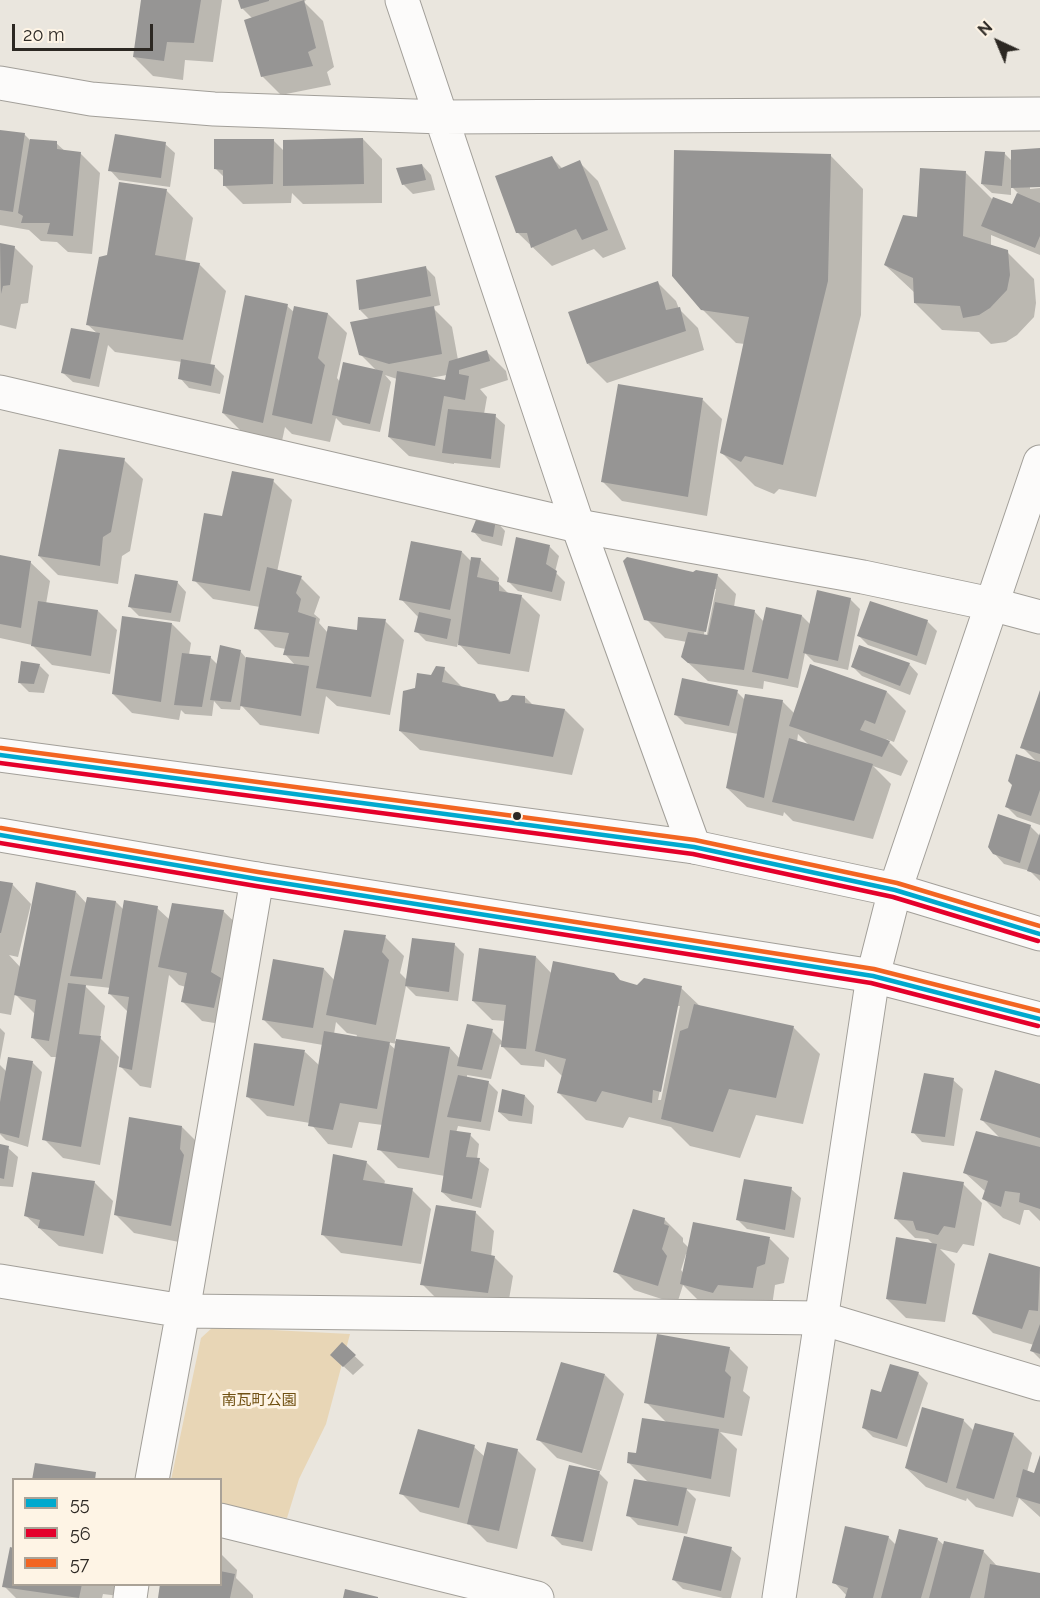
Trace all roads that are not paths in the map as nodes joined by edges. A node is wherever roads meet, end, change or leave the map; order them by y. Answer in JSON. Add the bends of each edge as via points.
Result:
{"nodes":[{"id":1,"x":402,"y":0,"type":"edge"},
{"id":2,"x":0,"y":83,"type":"edge"},
{"id":3,"x":1040,"y":114,"type":"edge"},
{"id":4,"x":442,"y":117,"type":"junction"},
{"id":5,"x":0,"y":392,"type":"edge"},
{"id":6,"x":1040,"y":462,"type":"edge"},
{"id":7,"x":578,"y":526,"type":"junction"},
{"id":8,"x":991,"y":604,"type":"junction"},
{"id":9,"x":1040,"y":617,"type":"edge"},
{"id":10,"x":0,"y":755,"type":"edge"},
{"id":11,"x":0,"y":834,"type":"edge"},
{"id":12,"x":694,"y":848,"type":"junction"},
{"id":13,"x":257,"y":879,"type":"junction"},
{"id":14,"x":896,"y":890,"type":"junction"},
{"id":15,"x":1040,"y":934,"type":"edge"},
{"id":16,"x":873,"y":976,"type":"junction"},
{"id":17,"x":1040,"y":1019,"type":"edge"},
{"id":18,"x":0,"y":1281,"type":"edge"},
{"id":19,"x":183,"y":1311,"type":"junction"},
{"id":20,"x":821,"y":1318,"type":"junction"},
{"id":21,"x":1040,"y":1384,"type":"edge"},
{"id":22,"x":152,"y":1478,"type":"edge"},
{"id":23,"x":222,"y":1521,"type":"edge"},
{"id":24,"x":537,"y":1598,"type":"edge"},
{"id":25,"x":779,"y":1598,"type":"edge"}],
"edges":[{"from":1,"to":4,"type":"main road"},
{"from":2,"to":4,"type":"main road","via":[[91,99],[214,109]]},
{"from":3,"to":4,"type":"main road"},
{"from":4,"to":7,"type":"main road"},
{"from":5,"to":7,"type":"main road"},
{"from":6,"to":8,"type":"main road"},
{"from":7,"to":8,"type":"main road"},
{"from":7,"to":12,"type":"main road"},
{"from":8,"to":9,"type":"main road"},
{"from":8,"to":14,"type":"main road"},
{"from":10,"to":12,"type":"main road"},
{"from":11,"to":13,"type":"main road"},
{"from":12,"to":14,"type":"main road"},
{"from":13,"to":16,"type":"main road"},
{"from":13,"to":19,"type":"main road"},
{"from":14,"to":15,"type":"main road"},
{"from":14,"to":16,"type":"main road"},
{"from":16,"to":17,"type":"main road"},
{"from":16,"to":20,"type":"main road"},
{"from":18,"to":19,"type":"main road"},
{"from":19,"to":20,"type":"main road"},
{"from":19,"to":22,"type":"main road"},
{"from":20,"to":21,"type":"main road"},
{"from":20,"to":25,"type":"main road"},
{"from":23,"to":24,"type":"main road"}]}
